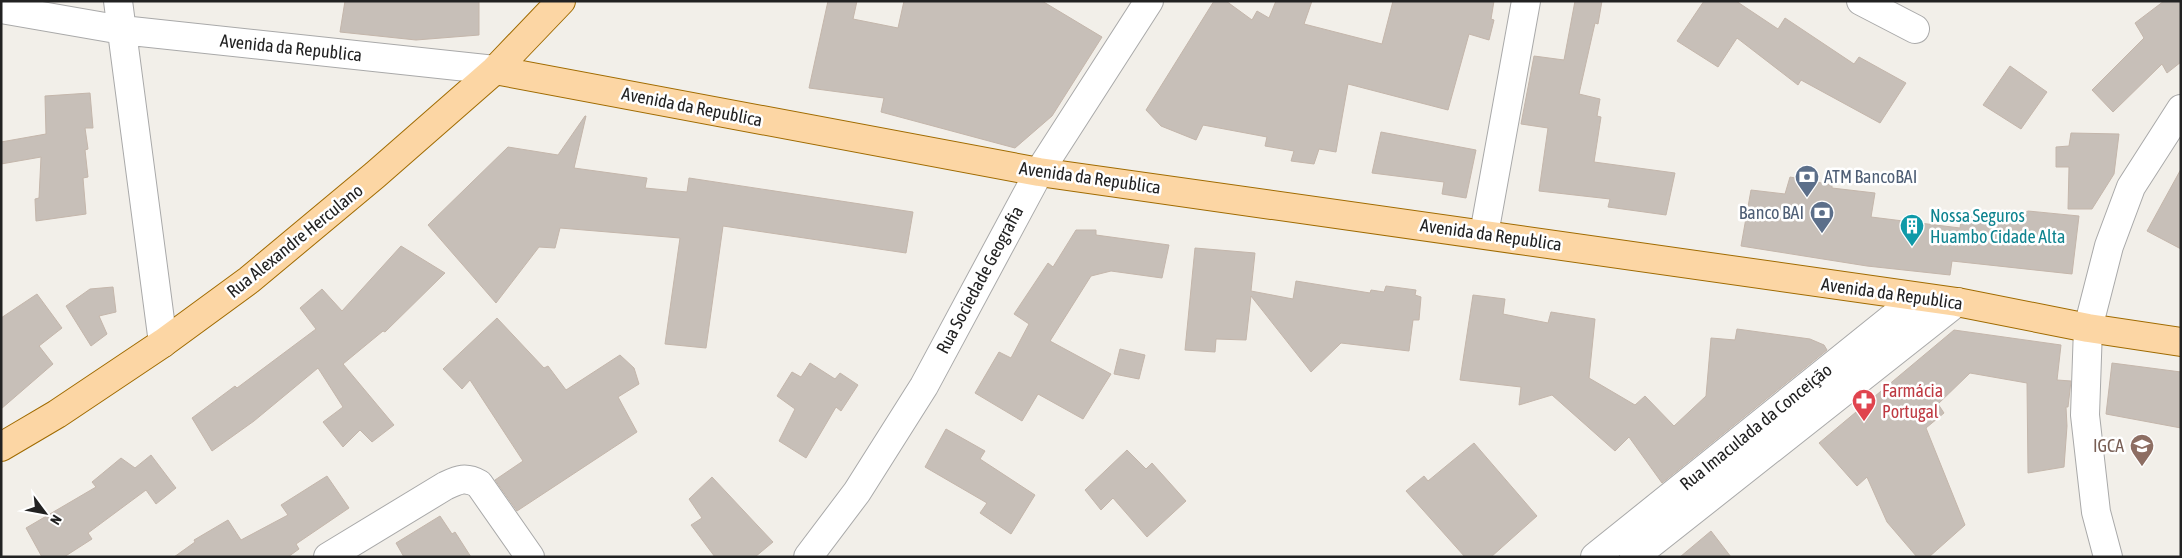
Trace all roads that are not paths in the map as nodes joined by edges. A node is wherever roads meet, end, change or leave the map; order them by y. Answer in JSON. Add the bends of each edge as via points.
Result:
{"nodes":[{"id":1,"x":118,"y":1,"type":"edge"},
{"id":2,"x":562,"y":1,"type":"edge"},
{"id":3,"x":1149,"y":1,"type":"edge"},
{"id":4,"x":1526,"y":1,"type":"edge"},
{"id":5,"x":1861,"y":1,"type":"edge"},
{"id":6,"x":1,"y":9,"type":"edge"},
{"id":7,"x":1915,"y":29,"type":"dead end"},
{"id":8,"x":122,"y":30,"type":"junction"},
{"id":9,"x":495,"y":70,"type":"junction"},
{"id":10,"x":2181,"y":109,"type":"edge"},
{"id":11,"x":1038,"y":172,"type":"junction"},
{"id":12,"x":1484,"y":234,"type":"junction"},
{"id":13,"x":1917,"y":298,"type":"junction"},
{"id":14,"x":1957,"y":302,"type":"junction"},
{"id":15,"x":2088,"y":328,"type":"junction"},
{"id":16,"x":2181,"y":342,"type":"edge"},
{"id":17,"x":162,"y":343,"type":"junction"},
{"id":18,"x":1,"y":447,"type":"edge"},
{"id":19,"x":328,"y":557,"type":"edge"},
{"id":20,"x":530,"y":557,"type":"edge"},
{"id":21,"x":808,"y":557,"type":"edge"},
{"id":22,"x":1595,"y":557,"type":"edge"},
{"id":23,"x":1634,"y":557,"type":"edge"},
{"id":24,"x":2108,"y":557,"type":"edge"}],
"edges":[{"from":1,"to":8,"type":"street"},
{"from":2,"to":9,"type":"main road","name":"Rua Alexandre Herculano"},
{"from":3,"to":11,"type":"street","name":"Rua Sociedade Geografia"},
{"from":4,"to":12,"type":"street"},
{"from":5,"to":7,"type":"street"},
{"from":6,"to":8,"type":"street","name":"Avenida da Republica"},
{"from":8,"to":9,"type":"street","name":"Avenida da Republica"},
{"from":8,"to":17,"type":"street"},
{"from":9,"to":11,"type":"main road","name":"Avenida da Republica"},
{"from":9,"to":17,"type":"main road","name":"Rua Alexandre Herculano","via":[[249,280]]},
{"from":10,"to":15,"type":"street","via":[[2131,187],[2109,246]]},
{"from":11,"to":12,"type":"main road","name":"Avenida da Republica"},
{"from":11,"to":21,"type":"street","name":"Rua Sociedade Geografia","via":[[924,386],[857,492]]},
{"from":12,"to":13,"type":"main road","name":"Avenida da Republica"},
{"from":13,"to":14,"type":"main road","name":"Avenida da Republica"},
{"from":13,"to":22,"type":"street","name":"Rua Imaculada da Conceição"},
{"from":14,"to":15,"type":"main road","name":"Avenida da Republica"},
{"from":14,"to":23,"type":"street","name":"Rua Imaculada da Conceição"},
{"from":15,"to":16,"type":"main road","name":"Avenida da Republica"},
{"from":15,"to":24,"type":"street","via":[[2085,414],[2096,512]]},
{"from":17,"to":18,"type":"main road","name":"Rua Alexandre Herculano","via":[[57,414]]},
{"from":19,"to":20,"type":"street","via":[[462,478],[479,484]]}]}
